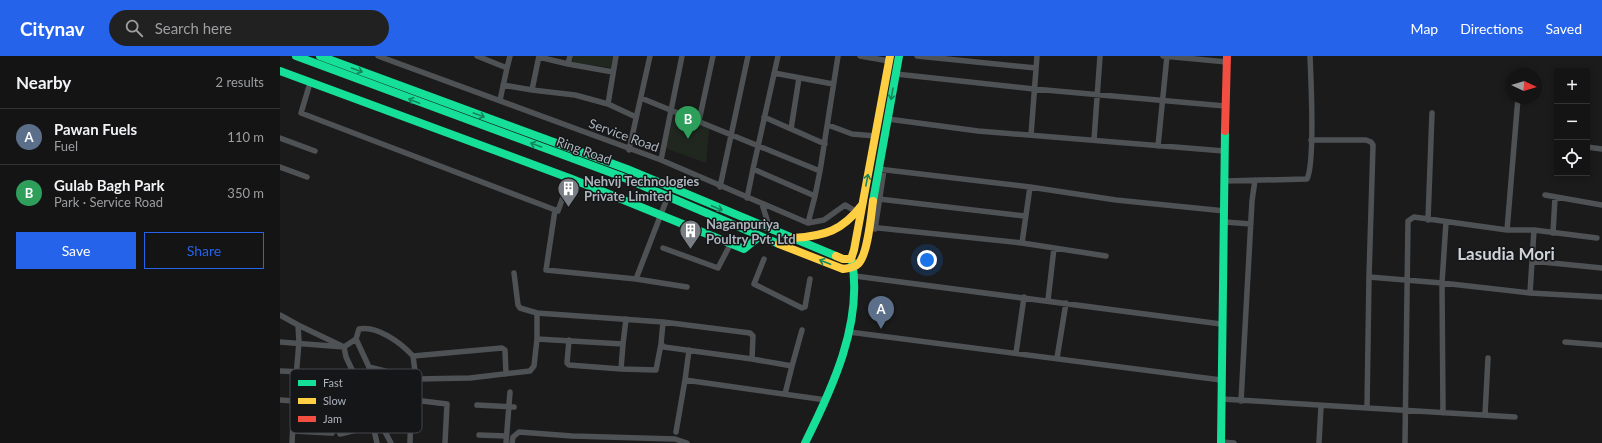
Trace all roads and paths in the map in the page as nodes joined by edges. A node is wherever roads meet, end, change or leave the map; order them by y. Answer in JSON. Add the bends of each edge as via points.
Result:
{"nodes":[{"id":1,"x":296,"y":56,"type":"edge"},
{"id":2,"x":320,"y":56,"type":"edge"},
{"id":3,"x":378,"y":56,"type":"edge"},
{"id":4,"x":477,"y":56,"type":"edge"},
{"id":5,"x":510,"y":56,"type":"edge"},
{"id":6,"x":570,"y":56,"type":"edge"},
{"id":7,"x":616,"y":56,"type":"edge"},
{"id":8,"x":650,"y":56,"type":"edge"},
{"id":9,"x":682,"y":56,"type":"edge"},
{"id":10,"x":713,"y":56,"type":"edge"},
{"id":11,"x":748,"y":56,"type":"edge"},
{"id":12,"x":778,"y":56,"type":"edge"},
{"id":13,"x":838,"y":56,"type":"edge"},
{"id":14,"x":860,"y":56,"type":"edge"},
{"id":15,"x":899,"y":56,"type":"edge"},
{"id":16,"x":917,"y":56,"type":"edge"},
{"id":17,"x":1037,"y":56,"type":"edge"},
{"id":18,"x":1100,"y":56,"type":"edge"},
{"id":19,"x":1164,"y":56,"type":"edge"},
{"id":20,"x":1167,"y":56,"type":"edge"},
{"id":21,"x":1310,"y":56,"type":"edge"},
{"id":22,"x":539,"y":57,"type":"edge"},
{"id":23,"x":890,"y":58,"type":"edge"},
{"id":24,"x":1227,"y":59,"type":"edge"},
{"id":25,"x":568,"y":64,"type":"junction"},
{"id":26,"x":508,"y":68,"type":"junction"},
{"id":27,"x":1036,"y":68,"type":"junction"},
{"id":28,"x":280,"y":71,"type":"edge"},
{"id":29,"x":613,"y":72,"type":"junction"},
{"id":30,"x":774,"y":73,"type":"junction"},
{"id":31,"x":896,"y":74,"type":"junction"},
{"id":32,"x":799,"y":78,"type":"junction"},
{"id":33,"x":310,"y":83,"type":"junction"},
{"id":34,"x":833,"y":84,"type":"junction"},
{"id":35,"x":504,"y":85,"type":"junction"},
{"id":36,"x":1034,"y":89,"type":"junction"},
{"id":37,"x":532,"y":90,"type":"junction"},
{"id":38,"x":1097,"y":94,"type":"junction"},
{"id":39,"x":641,"y":98,"type":"junction"},
{"id":40,"x":500,"y":100,"type":"junction"},
{"id":41,"x":1163,"y":100,"type":"junction"},
{"id":42,"x":608,"y":104,"type":"junction"},
{"id":43,"x":1518,"y":104,"type":"edge"},
{"id":44,"x":1225,"y":106,"type":"junction"},
{"id":45,"x":670,"y":109,"type":"junction"},
{"id":46,"x":1432,"y":113,"type":"dead end"},
{"id":47,"x":636,"y":117,"type":"junction"},
{"id":48,"x":764,"y":118,"type":"junction"},
{"id":49,"x":888,"y":119,"type":"junction"},
{"id":50,"x":699,"y":121,"type":"junction"},
{"id":51,"x":828,"y":125,"type":"junction"},
{"id":52,"x":791,"y":129,"type":"junction"},
{"id":53,"x":732,"y":134,"type":"junction"},
{"id":54,"x":1031,"y":135,"type":"junction"},
{"id":55,"x":875,"y":136,"type":"junction"},
{"id":56,"x":281,"y":140,"type":"edge"},
{"id":57,"x":1094,"y":140,"type":"junction"},
{"id":58,"x":1311,"y":140,"type":"junction"},
{"id":59,"x":825,"y":144,"type":"junction"},
{"id":60,"x":757,"y":145,"type":"junction"},
{"id":61,"x":1158,"y":146,"type":"junction"},
{"id":62,"x":1590,"y":147,"type":"edge"},
{"id":63,"x":1602,"y":149,"type":"edge"},
{"id":64,"x":629,"y":150,"type":"junction"},
{"id":65,"x":315,"y":151,"type":"dead end"},
{"id":66,"x":1224,"y":152,"type":"junction"},
{"id":67,"x":661,"y":160,"type":"junction"},
{"id":68,"x":280,"y":167,"type":"edge"},
{"id":69,"x":753,"y":169,"type":"junction"},
{"id":70,"x":881,"y":170,"type":"junction"},
{"id":71,"x":820,"y":171,"type":"junction"},
{"id":72,"x":307,"y":177,"type":"dead end"},
{"id":73,"x":570,"y":177,"type":"junction"},
{"id":74,"x":1225,"y":180,"type":"junction"},
{"id":75,"x":1255,"y":180,"type":"junction"},
{"id":76,"x":1030,"y":186,"type":"junction"},
{"id":77,"x":720,"y":187,"type":"junction"},
{"id":78,"x":1546,"y":195,"type":"dead end"},
{"id":79,"x":668,"y":196,"type":"junction"},
{"id":80,"x":815,"y":196,"type":"junction"},
{"id":81,"x":747,"y":198,"type":"junction"},
{"id":82,"x":1555,"y":198,"type":"junction"},
{"id":83,"x":879,"y":199,"type":"junction"},
{"id":84,"x":762,"y":204,"type":"junction"},
{"id":85,"x":862,"y":205,"type":"junction"},
{"id":86,"x":1602,"y":205,"type":"edge"},
{"id":87,"x":554,"y":210,"type":"junction"},
{"id":88,"x":1225,"y":211,"type":"junction"},
{"id":89,"x":857,"y":212,"type":"junction"},
{"id":90,"x":661,"y":213,"type":"junction"},
{"id":91,"x":1025,"y":216,"type":"junction"},
{"id":92,"x":1428,"y":220,"type":"junction"},
{"id":93,"x":1225,"y":222,"type":"junction"},
{"id":94,"x":1446,"y":222,"type":"junction"},
{"id":95,"x":808,"y":223,"type":"junction"},
{"id":96,"x":1251,"y":224,"type":"junction"},
{"id":97,"x":872,"y":228,"type":"junction"},
{"id":98,"x":1507,"y":230,"type":"junction"},
{"id":99,"x":1534,"y":230,"type":"junction"},
{"id":100,"x":771,"y":231,"type":"junction"},
{"id":101,"x":1552,"y":233,"type":"junction"},
{"id":102,"x":760,"y":236,"type":"junction"},
{"id":103,"x":790,"y":238,"type":"junction"},
{"id":104,"x":1596,"y":238,"type":"dead end"},
{"id":105,"x":731,"y":243,"type":"junction"},
{"id":106,"x":1022,"y":243,"type":"junction"},
{"id":107,"x":663,"y":248,"type":"dead end"},
{"id":108,"x":1054,"y":248,"type":"junction"},
{"id":109,"x":1106,"y":256,"type":"dead end"},
{"id":110,"x":764,"y":258,"type":"dead end"},
{"id":111,"x":851,"y":259,"type":"junction"},
{"id":112,"x":1532,"y":261,"type":"junction"},
{"id":113,"x":1602,"y":268,"type":"edge"},
{"id":114,"x":854,"y":272,"type":"junction"},
{"id":115,"x":514,"y":274,"type":"dead end"},
{"id":116,"x":1369,"y":277,"type":"junction"},
{"id":117,"x":636,"y":279,"type":"junction"},
{"id":118,"x":810,"y":279,"type":"dead end"},
{"id":119,"x":1408,"y":281,"type":"junction"},
{"id":120,"x":1442,"y":283,"type":"junction"},
{"id":121,"x":687,"y":286,"type":"dead end"},
{"id":122,"x":1530,"y":293,"type":"junction"},
{"id":123,"x":1024,"y":297,"type":"junction"},
{"id":124,"x":1602,"y":297,"type":"edge"},
{"id":125,"x":1048,"y":300,"type":"junction"},
{"id":126,"x":1066,"y":303,"type":"junction"},
{"id":127,"x":537,"y":313,"type":"junction"},
{"id":128,"x":280,"y":315,"type":"edge"},
{"id":129,"x":626,"y":319,"type":"junction"},
{"id":130,"x":663,"y":322,"type":"junction"},
{"id":131,"x":1221,"y":324,"type":"junction"},
{"id":132,"x":298,"y":325,"type":"junction"},
{"id":133,"x":802,"y":330,"type":"dead end"},
{"id":134,"x":849,"y":332,"type":"junction"},
{"id":135,"x":356,"y":339,"type":"junction"},
{"id":136,"x":537,"y":339,"type":"junction"},
{"id":137,"x":569,"y":340,"type":"junction"},
{"id":138,"x":280,"y":342,"type":"edge"},
{"id":139,"x":299,"y":342,"type":"junction"},
{"id":140,"x":1565,"y":342,"type":"dead end"},
{"id":141,"x":623,"y":344,"type":"junction"},
{"id":142,"x":661,"y":344,"type":"junction"},
{"id":143,"x":1602,"y":346,"type":"edge"},
{"id":144,"x":344,"y":347,"type":"junction"},
{"id":145,"x":689,"y":350,"type":"junction"},
{"id":146,"x":1016,"y":353,"type":"junction"},
{"id":147,"x":413,"y":356,"type":"junction"},
{"id":148,"x":1057,"y":358,"type":"junction"},
{"id":149,"x":1488,"y":358,"type":"dead end"},
{"id":150,"x":752,"y":359,"type":"junction"},
{"id":151,"x":792,"y":366,"type":"junction"},
{"id":152,"x":296,"y":369,"type":"edge"},
{"id":153,"x":352,"y":369,"type":"edge"},
{"id":154,"x":376,"y":369,"type":"edge"},
{"id":155,"x":415,"y":369,"type":"edge"},
{"id":156,"x":621,"y":369,"type":"junction"},
{"id":157,"x":280,"y":371,"type":"edge"},
{"id":158,"x":290,"y":372,"type":"edge"},
{"id":159,"x":506,"y":374,"type":"junction"},
{"id":160,"x":422,"y":380,"type":"edge"},
{"id":161,"x":685,"y":380,"type":"junction"},
{"id":162,"x":1221,"y":380,"type":"junction"},
{"id":163,"x":510,"y":392,"type":"dead end"},
{"id":164,"x":785,"y":394,"type":"junction"},
{"id":165,"x":1222,"y":399,"type":"junction"},
{"id":166,"x":280,"y":400,"type":"edge"},
{"id":167,"x":826,"y":400,"type":"junction"},
{"id":168,"x":290,"y":401,"type":"edge"},
{"id":169,"x":422,"y":401,"type":"edge"},
{"id":170,"x":1241,"y":401,"type":"junction"},
{"id":171,"x":477,"y":405,"type":"dead end"},
{"id":172,"x":1322,"y":406,"type":"junction"},
{"id":173,"x":512,"y":407,"type":"junction"},
{"id":174,"x":1367,"y":408,"type":"junction"},
{"id":175,"x":1406,"y":410,"type":"junction"},
{"id":176,"x":1443,"y":413,"type":"junction"},
{"id":177,"x":1485,"y":415,"type":"junction"},
{"id":178,"x":1516,"y":417,"type":"dead end"},
{"id":179,"x":676,"y":432,"type":"dead end"},
{"id":180,"x":293,"y":433,"type":"edge"},
{"id":181,"x":344,"y":433,"type":"edge"},
{"id":182,"x":376,"y":433,"type":"edge"},
{"id":183,"x":386,"y":433,"type":"edge"},
{"id":184,"x":410,"y":433,"type":"edge"},
{"id":185,"x":340,"y":434,"type":"dead end"},
{"id":186,"x":479,"y":435,"type":"dead end"},
{"id":187,"x":506,"y":436,"type":"junction"},
{"id":188,"x":1221,"y":442,"type":"edge"},
{"id":189,"x":292,"y":443,"type":"edge"},
{"id":190,"x":378,"y":443,"type":"edge"},
{"id":191,"x":391,"y":443,"type":"edge"},
{"id":192,"x":410,"y":443,"type":"edge"},
{"id":193,"x":445,"y":443,"type":"edge"},
{"id":194,"x":506,"y":443,"type":"edge"},
{"id":195,"x":512,"y":443,"type":"edge"},
{"id":196,"x":687,"y":443,"type":"edge"},
{"id":197,"x":805,"y":443,"type":"edge"},
{"id":198,"x":1234,"y":443,"type":"edge"},
{"id":199,"x":1319,"y":443,"type":"edge"},
{"id":200,"x":1405,"y":443,"type":"edge"}],
"edges":[{"from":79,"to":1,"type":"main road","name":"Ring Road","one_way":true},
{"from":2,"to":100,"type":"main road","name":"Ring Road","one_way":true,"via":[[627,169]]},
{"from":3,"to":40,"type":"street","name":"Service Road"},
{"from":4,"to":26,"type":"street"},
{"from":5,"to":26,"type":"street"},
{"from":6,"to":25,"type":"street"},
{"from":7,"to":29,"type":"street"},
{"from":8,"to":39,"type":"street"},
{"from":9,"to":45,"type":"street"},
{"from":10,"to":50,"type":"street"},
{"from":11,"to":53,"type":"street"},
{"from":12,"to":30,"type":"street"},
{"from":13,"to":34,"type":"street"},
{"from":14,"to":23,"type":"street"},
{"from":15,"to":31,"type":"main road"},
{"from":16,"to":27,"type":"street"},
{"from":17,"to":27,"type":"street"},
{"from":18,"to":38,"type":"street"},
{"from":19,"to":20,"type":"street"},
{"from":20,"to":24,"type":"street"},
{"from":20,"to":41,"type":"street"},
{"from":21,"to":58,"type":"street"},
{"from":22,"to":25,"type":"street"},
{"from":22,"to":37,"type":"street"},
{"from":23,"to":55,"type":"main road"},
{"from":24,"to":44,"type":"main road"},
{"from":25,"to":29,"type":"street"},
{"from":26,"to":35,"type":"street"},
{"from":27,"to":36,"type":"street"},
{"from":28,"to":33,"type":"main road"},
{"from":29,"to":42,"type":"street"},
{"from":30,"to":32,"type":"street"},
{"from":30,"to":48,"type":"street"},
{"from":31,"to":36,"type":"street"},
{"from":31,"to":49,"type":"main road","one_way":true},
{"from":32,"to":34,"type":"street"},
{"from":32,"to":52,"type":"street"},
{"from":33,"to":73,"type":"main road"},
{"from":33,"to":87,"type":"street","via":[[301,113]]},
{"from":34,"to":51,"type":"street"},
{"from":35,"to":37,"type":"street"},
{"from":35,"to":40,"type":"street"},
{"from":36,"to":38,"type":"street"},
{"from":36,"to":54,"type":"street"},
{"from":37,"to":42,"type":"street","via":[[575,95]]},
{"from":38,"to":41,"type":"street"},
{"from":38,"to":57,"type":"street"},
{"from":39,"to":45,"type":"street"},
{"from":39,"to":47,"type":"street"},
{"from":40,"to":64,"type":"street","name":"Service Road"},
{"from":41,"to":44,"type":"street"},
{"from":41,"to":61,"type":"street"},
{"from":42,"to":47,"type":"street"},
{"from":43,"to":98,"type":"street"},
{"from":44,"to":66,"type":"main road"},
{"from":45,"to":50,"type":"street"},
{"from":45,"to":67,"type":"street"},
{"from":46,"to":92,"type":"street"},
{"from":47,"to":64,"type":"street"},
{"from":48,"to":52,"type":"street"},
{"from":48,"to":60,"type":"street"},
{"from":49,"to":54,"type":"street"},
{"from":49,"to":70,"type":"main road"},
{"from":50,"to":53,"type":"street"},
{"from":51,"to":55,"type":"street","via":[[852,134]]},
{"from":51,"to":59,"type":"street"},
{"from":52,"to":59,"type":"street"},
{"from":53,"to":60,"type":"street"},
{"from":53,"to":77,"type":"street"},
{"from":54,"to":57,"type":"street"},
{"from":85,"to":55,"type":"main road","one_way":true},
{"from":56,"to":65,"type":"street"},
{"from":57,"to":61,"type":"street"},
{"from":58,"to":75,"type":"street","via":[[1310,170],[1307,179]]},
{"from":58,"to":116,"type":"street","via":[[1371,142]]},
{"from":59,"to":71,"type":"street"},
{"from":60,"to":69,"type":"street"},
{"from":60,"to":71,"type":"street"},
{"from":61,"to":66,"type":"street"},
{"from":62,"to":63,"type":"street"},
{"from":64,"to":67,"type":"street","name":"Service Road"},
{"from":66,"to":74,"type":"main road"},
{"from":67,"to":77,"type":"street","name":"Service Road"},
{"from":68,"to":72,"type":"street"},
{"from":69,"to":80,"type":"street"},
{"from":69,"to":81,"type":"street"},
{"from":70,"to":76,"type":"street"},
{"from":70,"to":83,"type":"street"},
{"from":70,"to":97,"type":"main road"},
{"from":71,"to":80,"type":"street"},
{"from":73,"to":87,"type":"street","via":[[558,211]]},
{"from":73,"to":90,"type":"main road"},
{"from":74,"to":75,"type":"street"},
{"from":74,"to":88,"type":"main road"},
{"from":75,"to":96,"type":"street"},
{"from":76,"to":88,"type":"street","via":[[1116,200]]},
{"from":76,"to":91,"type":"street"},
{"from":77,"to":81,"type":"street","name":"Service Road"},
{"from":78,"to":82,"type":"street"},
{"from":79,"to":90,"type":"street"},
{"from":79,"to":102,"type":"main road","name":"Ring Road"},
{"from":80,"to":95,"type":"street"},
{"from":81,"to":84,"type":"street","name":"Service Road"},
{"from":82,"to":86,"type":"street"},
{"from":82,"to":101,"type":"street"},
{"from":83,"to":91,"type":"street"},
{"from":83,"to":97,"type":"street"},
{"from":84,"to":95,"type":"street","name":"Service Road"},
{"from":84,"to":100,"type":"street"},
{"from":85,"to":89,"type":"main road"},
{"from":85,"to":111,"type":"main road"},
{"from":87,"to":117,"type":"street","via":[[546,270]]},
{"from":88,"to":93,"type":"main road"},
{"from":89,"to":95,"type":"street","via":[[845,205],[824,220]]},
{"from":89,"to":103,"type":"main road","via":[[845,224],[823,235]]},
{"from":90,"to":105,"type":"main road"},
{"from":90,"to":117,"type":"street"},
{"from":91,"to":106,"type":"street"},
{"from":92,"to":94,"type":"street"},
{"from":92,"to":119,"type":"street","via":[[1414,217],[1408,221]]},
{"from":93,"to":96,"type":"street"},
{"from":93,"to":131,"type":"main road"},
{"from":94,"to":98,"type":"street"},
{"from":94,"to":120,"type":"street"},
{"from":96,"to":170,"type":"street"},
{"from":97,"to":106,"type":"street"},
{"from":97,"to":114,"type":"main road","via":[[861,262]]},
{"from":98,"to":99,"type":"street"},
{"from":99,"to":101,"type":"street"},
{"from":99,"to":112,"type":"street"},
{"from":100,"to":103,"type":"main road","name":"Ring Road"},
{"from":101,"to":104,"type":"street"},
{"from":102,"to":105,"type":"main road","via":[[744,249]]},
{"from":114,"to":102,"type":"main road","name":"Ring Road","one_way":true},
{"from":103,"to":111,"type":"main road","name":"Ring Road","via":[[843,259]]},
{"from":105,"to":107,"type":"street","via":[[718,268]]},
{"from":106,"to":108,"type":"street"},
{"from":108,"to":109,"type":"street"},
{"from":108,"to":125,"type":"street"},
{"from":110,"to":118,"type":"street","via":[[754,284],[802,308],[805,308]]},
{"from":111,"to":114,"type":"main road"},
{"from":112,"to":113,"type":"street"},
{"from":112,"to":122,"type":"street"},
{"from":114,"to":123,"type":"street"},
{"from":114,"to":134,"type":"main road"},
{"from":115,"to":127,"type":"street","via":[[518,305]]},
{"from":116,"to":119,"type":"street"},
{"from":116,"to":174,"type":"street"},
{"from":117,"to":121,"type":"street"},
{"from":119,"to":120,"type":"street"},
{"from":119,"to":175,"type":"street"},
{"from":120,"to":122,"type":"street"},
{"from":120,"to":176,"type":"street"},
{"from":122,"to":124,"type":"street"},
{"from":123,"to":125,"type":"street"},
{"from":123,"to":146,"type":"street"},
{"from":125,"to":126,"type":"street"},
{"from":126,"to":131,"type":"street"},
{"from":126,"to":148,"type":"street"},
{"from":127,"to":129,"type":"street"},
{"from":127,"to":136,"type":"street"},
{"from":128,"to":132,"type":"street"},
{"from":129,"to":130,"type":"street"},
{"from":129,"to":141,"type":"street"},
{"from":130,"to":142,"type":"street"},
{"from":130,"to":150,"type":"street","via":[[750,333],[753,336]]},
{"from":131,"to":162,"type":"main road"},
{"from":132,"to":139,"type":"street"},
{"from":132,"to":144,"type":"street"},
{"from":133,"to":151,"type":"street"},
{"from":134,"to":146,"type":"street"},
{"from":134,"to":167,"type":"main road","via":[[839,368]]},
{"from":135,"to":144,"type":"street"},
{"from":135,"to":147,"type":"street","via":[[359,329],[367,327],[400,342]]},
{"from":135,"to":154,"type":"street","via":[[369,367]]},
{"from":136,"to":137,"type":"street"},
{"from":136,"to":159,"type":"street","via":[[533,369]]},
{"from":137,"to":141,"type":"street"},
{"from":137,"to":156,"type":"street","via":[[569,366]]},
{"from":138,"to":139,"type":"street"},
{"from":139,"to":144,"type":"street"},
{"from":139,"to":152,"type":"street"},
{"from":140,"to":143,"type":"street"},
{"from":141,"to":156,"type":"street"},
{"from":142,"to":145,"type":"street","via":[[664,347]]},
{"from":142,"to":156,"type":"street","via":[[656,370]]},
{"from":144,"to":153,"type":"street"},
{"from":145,"to":150,"type":"street"},
{"from":145,"to":161,"type":"street"},
{"from":146,"to":148,"type":"street"},
{"from":147,"to":155,"type":"street"},
{"from":147,"to":159,"type":"street","via":[[502,348],[505,350]]},
{"from":148,"to":162,"type":"street"},
{"from":149,"to":177,"type":"street"},
{"from":150,"to":151,"type":"street"},
{"from":151,"to":164,"type":"street"},
{"from":157,"to":158,"type":"street"},
{"from":159,"to":160,"type":"street"},
{"from":161,"to":164,"type":"street"},
{"from":161,"to":179,"type":"street"},
{"from":162,"to":165,"type":"main road"},
{"from":163,"to":173,"type":"street"},
{"from":164,"to":167,"type":"street"},
{"from":165,"to":170,"type":"street"},
{"from":165,"to":188,"type":"main road"},
{"from":166,"to":168,"type":"street"},
{"from":167,"to":197,"type":"main road"},
{"from":169,"to":193,"type":"street","via":[[447,404]]},
{"from":170,"to":172,"type":"street"},
{"from":171,"to":173,"type":"street"},
{"from":172,"to":174,"type":"street"},
{"from":172,"to":199,"type":"street"},
{"from":173,"to":187,"type":"street"},
{"from":174,"to":175,"type":"street"},
{"from":175,"to":176,"type":"street"},
{"from":175,"to":200,"type":"street"},
{"from":176,"to":177,"type":"street"},
{"from":177,"to":178,"type":"street"},
{"from":180,"to":189,"type":"street"},
{"from":181,"to":185,"type":"street"},
{"from":182,"to":190,"type":"street"},
{"from":183,"to":191,"type":"street"},
{"from":184,"to":192,"type":"street"},
{"from":186,"to":187,"type":"street"},
{"from":187,"to":194,"type":"street"},
{"from":188,"to":198,"type":"street"},
{"from":195,"to":196,"type":"street","via":[[513,437],[519,432],[675,439]]}]}
